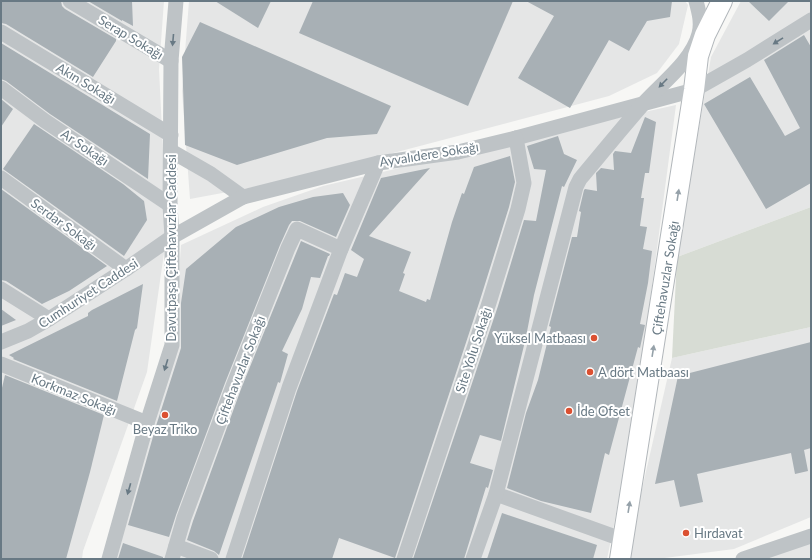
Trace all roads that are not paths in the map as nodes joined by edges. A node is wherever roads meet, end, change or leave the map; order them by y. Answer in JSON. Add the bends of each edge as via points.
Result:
{"nodes":[{"id":1,"x":70,"y":1,"type":"edge"},
{"id":2,"x":696,"y":1,"type":"edge"},
{"id":3,"x":722,"y":1,"type":"edge"},
{"id":4,"x":175,"y":2,"type":"edge"},
{"id":5,"x":811,"y":20,"type":"edge"},
{"id":6,"x":1,"y":32,"type":"edge"},
{"id":7,"x":171,"y":61,"type":"junction"},
{"id":8,"x":691,"y":75,"type":"junction"},
{"id":9,"x":1,"y":88,"type":"edge"},
{"id":10,"x":644,"y":104,"type":"junction"},
{"id":11,"x":171,"y":135,"type":"junction"},
{"id":12,"x":516,"y":138,"type":"junction"},
{"id":13,"x":171,"y":152,"type":"junction"},
{"id":14,"x":378,"y":163,"type":"junction"},
{"id":15,"x":1,"y":178,"type":"edge"},
{"id":16,"x":242,"y":198,"type":"junction"},
{"id":17,"x":170,"y":205,"type":"junction"},
{"id":18,"x":172,"y":237,"type":"junction"},
{"id":19,"x":340,"y":249,"type":"junction"},
{"id":20,"x":126,"y":269,"type":"junction"},
{"id":21,"x":1,"y":289,"type":"edge"},
{"id":22,"x":49,"y":320,"type":"junction"},
{"id":23,"x":1,"y":342,"type":"edge"},
{"id":24,"x":1,"y":364,"type":"edge"},
{"id":25,"x":147,"y":423,"type":"junction"},
{"id":26,"x":496,"y":494,"type":"junction"},
{"id":27,"x":811,"y":536,"type":"edge"},
{"id":28,"x":622,"y":550,"type":"edge"},
{"id":29,"x":174,"y":552,"type":"edge"},
{"id":30,"x":108,"y":559,"type":"edge"},
{"id":31,"x":211,"y":559,"type":"edge"},
{"id":32,"x":233,"y":559,"type":"edge"},
{"id":33,"x":404,"y":559,"type":"edge"},
{"id":34,"x":473,"y":559,"type":"edge"},
{"id":35,"x":743,"y":559,"type":"edge"}],
"edges":[{"from":1,"to":7,"type":"street","name":"Serap Sokağı"},
{"from":2,"to":8,"type":"street","via":[[700,16],[699,35],[690,54]]},
{"from":3,"to":8,"type":"main road","name":"Çiftehavuzlar Sokağı","via":[[704,35]]},
{"from":4,"to":7,"type":"street","name":"Davutpaşa Çiftehavuzlar Caddesi","one_way":true},
{"from":5,"to":8,"type":"street","one_way":true,"via":[[746,60]]},
{"from":6,"to":11,"type":"street","name":"Akın Sokağı"},
{"from":7,"to":11,"type":"street","name":"Davutpaşa Çiftehavuzlar Caddesi"},
{"from":8,"to":10,"type":"street","name":"Ayvalıdere Sokağı"},
{"from":8,"to":10,"type":"street","one_way":true},
{"from":28,"to":8,"type":"main road","name":"Çiftehavuzlar Sokağı","one_way":true},
{"from":9,"to":17,"type":"street","name":"Ar Sokağı","via":[[45,121]]},
{"from":10,"to":12,"type":"street","name":"Ayvalıdere Sokağı"},
{"from":10,"to":26,"type":"street","via":[[580,179],[576,188]]},
{"from":11,"to":13,"type":"street","name":"Davutpaşa Çiftehavuzlar Caddesi"},
{"from":12,"to":14,"type":"street","name":"Ayvalıdere Sokağı","via":[[458,152]]},
{"from":12,"to":33,"type":"street","name":"Site Yolu Sokağı","via":[[524,183],[518,209]]},
{"from":13,"to":16,"type":"street","via":[[211,174]]},
{"from":13,"to":17,"type":"street","name":"Davutpaşa Çiftehavuzlar Caddesi"},
{"from":14,"to":16,"type":"street","name":"Ayvalıdere Sokağı"},
{"from":14,"to":19,"type":"street"},
{"from":15,"to":20,"type":"street","name":"Serdar Sokağı"},
{"from":16,"to":18,"type":"street","name":"Ayvalıdere Sokağı"},
{"from":17,"to":18,"type":"street","name":"Davutpaşa Çiftehavuzlar Caddesi"},
{"from":18,"to":20,"type":"street","name":"Cumhuriyet Caddesi"},
{"from":18,"to":25,"type":"street","name":"Davutpaşa Çiftehavuzlar Caddesi","one_way":true,"via":[[172,345]]},
{"from":19,"to":29,"type":"street","name":"Çiftehavuzlar Sokağı","via":[[297,229],[233,386]]},
{"from":19,"to":32,"type":"street","via":[[289,388]]},
{"from":20,"to":22,"type":"street","name":"Cumhuriyet Caddesi"},
{"from":21,"to":22,"type":"street"},
{"from":22,"to":23,"type":"street","name":"Cumhuriyet Caddesi"},
{"from":24,"to":25,"type":"street","name":"Korkmaz Sokağı"},
{"from":25,"to":30,"type":"street","name":"Davutpaşa Çiftehavuzlar Caddesi","one_way":true},
{"from":26,"to":28,"type":"street"},
{"from":26,"to":34,"type":"street"},
{"from":27,"to":35,"type":"street"},
{"from":29,"to":31,"type":"street"}]}
